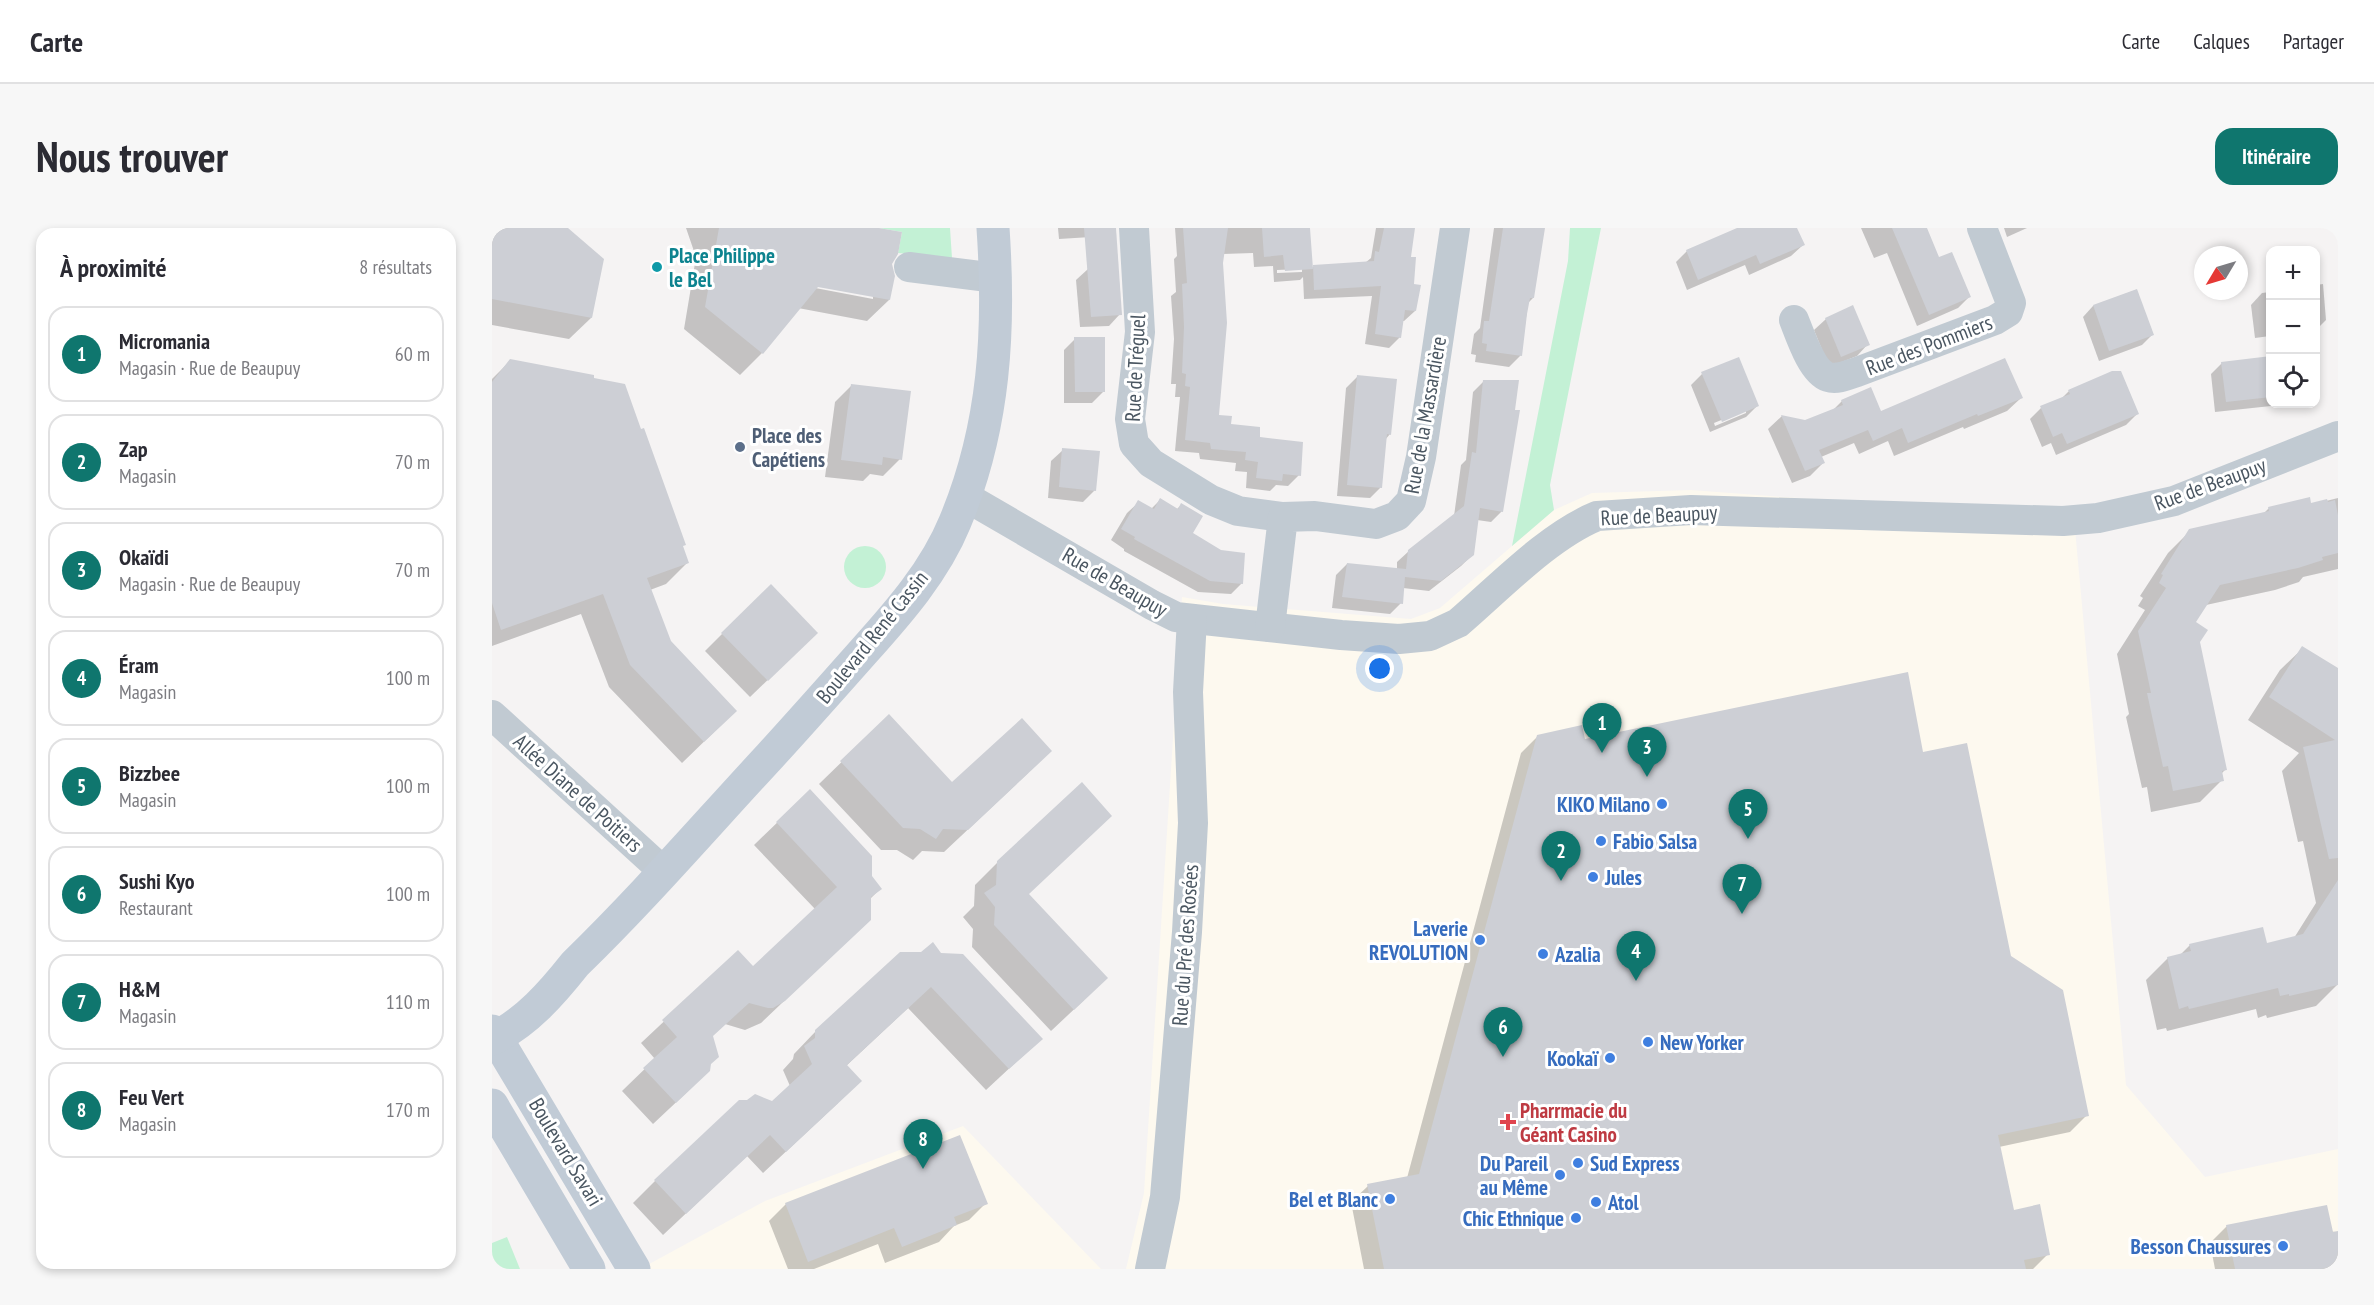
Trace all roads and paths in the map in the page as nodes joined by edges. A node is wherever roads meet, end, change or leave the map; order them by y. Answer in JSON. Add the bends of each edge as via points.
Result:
{"nodes":[{"id":1,"x":993,"y":228,"type":"edge"},
{"id":2,"x":1134,"y":228,"type":"edge"},
{"id":3,"x":1455,"y":228,"type":"edge"},
{"id":4,"x":1982,"y":228,"type":"edge"},
{"id":5,"x":909,"y":267,"type":"dead end"},
{"id":6,"x":996,"y":278,"type":"junction"},
{"id":7,"x":1794,"y":320,"type":"dead end"},
{"id":8,"x":2338,"y":436,"type":"edge"},
{"id":9,"x":966,"y":497,"type":"junction"},
{"id":10,"x":1283,"y":517,"type":"junction"},
{"id":11,"x":1192,"y":619,"type":"junction"},
{"id":12,"x":1270,"y":627,"type":"junction"},
{"id":13,"x":492,"y":715,"type":"edge"},
{"id":14,"x":663,"y":872,"type":"junction"},
{"id":15,"x":493,"y":1032,"type":"edge"},
{"id":16,"x":492,"y":1105,"type":"edge"},
{"id":17,"x":590,"y":1269,"type":"edge"},
{"id":18,"x":634,"y":1269,"type":"edge"},
{"id":19,"x":1150,"y":1269,"type":"edge"}],
"edges":[{"from":1,"to":6,"type":"street","name":"Boulevard René Cassin"},
{"from":2,"to":10,"type":"street","name":"Rue de Tréguel","via":[[1140,332],[1130,419],[1134,444],[1151,463],[1211,500],[1238,511]]},
{"from":3,"to":10,"type":"street","name":"Rue de la Massardière","via":[[1411,501],[1397,516],[1376,524],[1315,516]]},
{"from":4,"to":7,"type":"street","name":"Rue des Pommiers","via":[[2011,303],[2008,312],[1995,320],[1833,378],[1817,369]]},
{"from":5,"to":6,"type":"street"},
{"from":6,"to":9,"type":"street","name":"Boulevard René Cassin","via":[[992,379],[983,439]]},
{"from":8,"to":12,"type":"street","name":"Rue de Beaupuy","via":[[2174,501],[2098,518],[2063,521],[1692,510],[1597,516],[1583,521],[1545,548],[1458,623],[1437,633],[1399,639]]},
{"from":9,"to":11,"type":"street","name":"Rue de Beaupuy","via":[[1166,612]]},
{"from":9,"to":14,"type":"street","name":"Boulevard René Cassin","via":[[938,555],[912,594],[819,703]]},
{"from":10,"to":12,"type":"street"},
{"from":11,"to":12,"type":"street","name":"Rue de Beaupuy"},
{"from":11,"to":19,"type":"street","name":"Rue du Pré des Rosées","via":[[1188,692],[1193,823],[1187,932],[1165,1197]]},
{"from":13,"to":14,"type":"street","name":"Allée Diane de Poitiers"},
{"from":14,"to":15,"type":"street","name":"Boulevard René Cassin","via":[[558,986],[524,1018]]},
{"from":15,"to":18,"type":"street","name":"Boulevard Savari"},
{"from":16,"to":17,"type":"street"}]}
